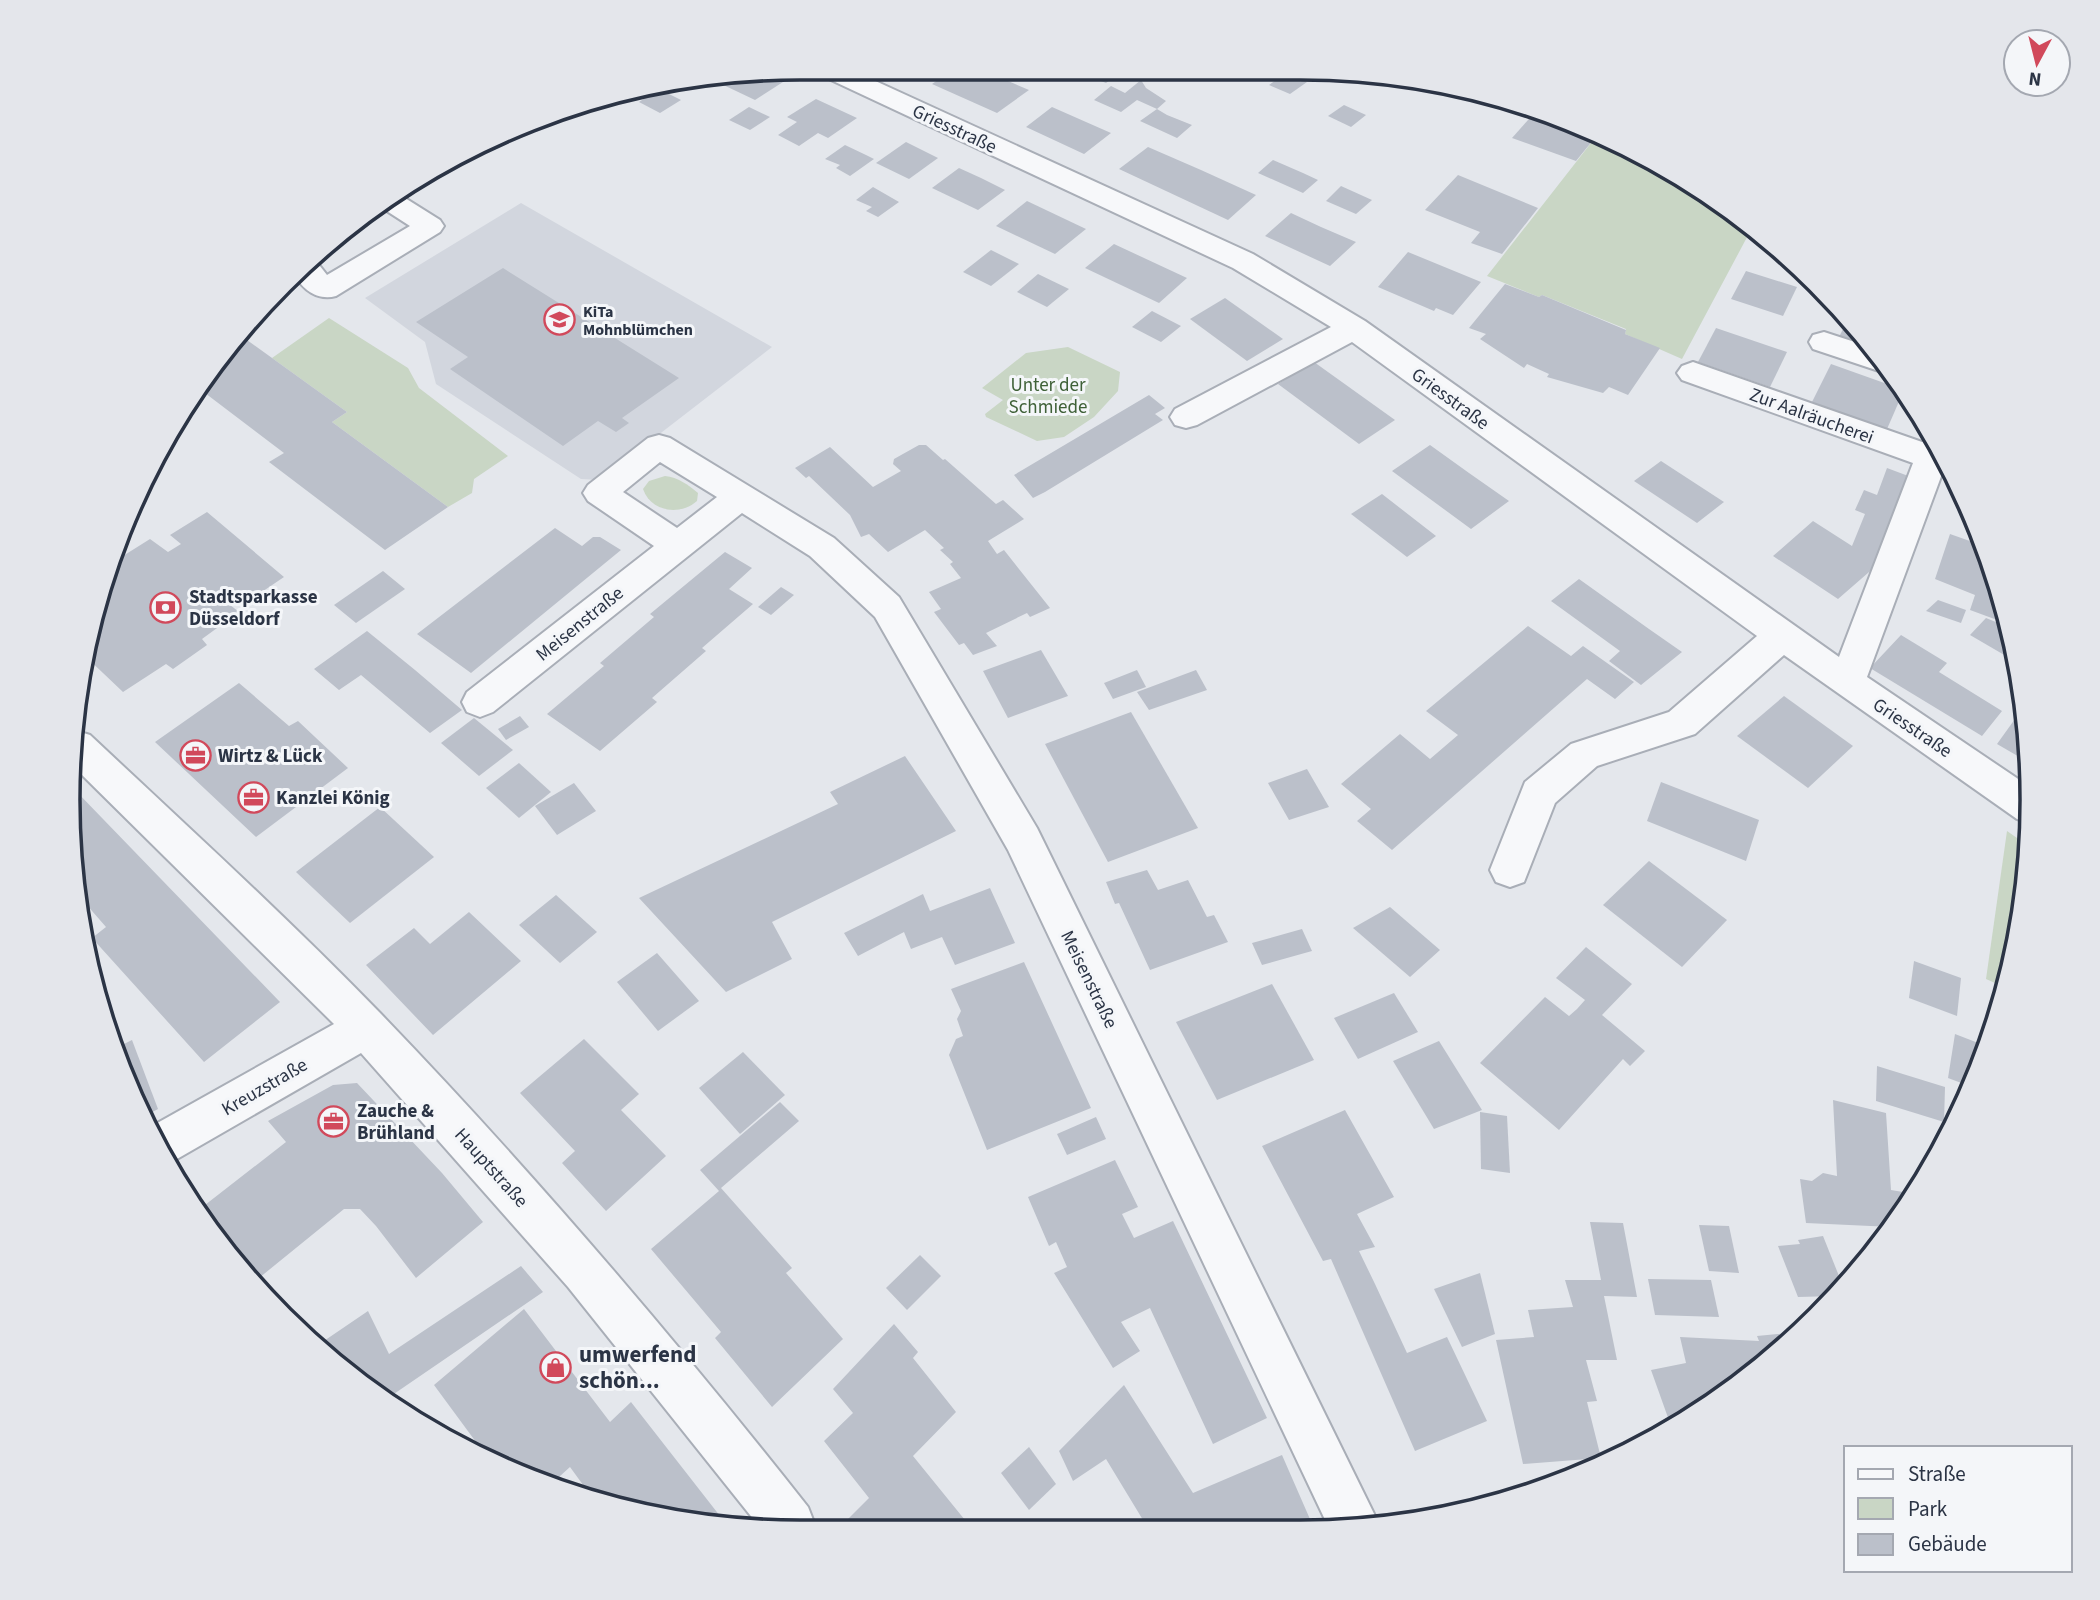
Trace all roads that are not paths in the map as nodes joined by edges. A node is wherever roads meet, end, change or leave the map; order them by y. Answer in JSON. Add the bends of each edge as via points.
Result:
{"nodes":[{"id":1,"x":851,"y":80,"type":"edge"},
{"id":2,"x":397,"y":204,"type":"edge"},
{"id":3,"x":309,"y":274,"type":"edge"},
{"id":4,"x":1354,"y":328,"type":"junction"},
{"id":5,"x":1824,"y":342,"type":"dead end"},
{"id":6,"x":1867,"y":357,"type":"edge"},
{"id":7,"x":1693,"y":373,"type":"dead end"},
{"id":8,"x":1186,"y":417,"type":"dead end"},
{"id":9,"x":1928,"y":450,"type":"edge"},
{"id":10,"x":1932,"y":457,"type":"edge"},
{"id":11,"x":741,"y":496,"type":"junction"},
{"id":12,"x":678,"y":545,"type":"junction"},
{"id":13,"x":1782,"y":636,"type":"junction"},
{"id":14,"x":1847,"y":682,"type":"junction"},
{"id":15,"x":481,"y":702,"type":"dead end"},
{"id":16,"x":82,"y":752,"type":"edge"},
{"id":17,"x":2020,"y":800,"type":"edge"},
{"id":18,"x":1510,"y":870,"type":"dead end"},
{"id":19,"x":366,"y":1028,"type":"junction"},
{"id":20,"x":167,"y":1141,"type":"edge"},
{"id":21,"x":1351,"y":1518,"type":"edge"},
{"id":22,"x":786,"y":1519,"type":"edge"}],
"edges":[{"from":1,"to":4,"type":"street","name":"Griesstraße","via":[[1243,261]]},
{"from":2,"to":3,"type":"street","via":[[430,226],[326,289]]},
{"from":4,"to":8,"type":"street"},
{"from":4,"to":13,"type":"street","name":"Griesstraße"},
{"from":5,"to":6,"type":"street"},
{"from":7,"to":9,"type":"street","name":"Zur Aalräucherei"},
{"from":10,"to":14,"type":"street","name":"Zur Aalräucherei"},
{"from":11,"to":12,"type":"street","name":"Meisenstraße"},
{"from":11,"to":12,"type":"street","name":"Meisenstraße","via":[[659,446],[600,493]]},
{"from":11,"to":21,"type":"street","name":"Meisenstraße","via":[[822,547],[887,607],[1023,840]]},
{"from":12,"to":15,"type":"street","name":"Meisenstraße"},
{"from":13,"to":14,"type":"street","name":"Griesstraße"},
{"from":13,"to":18,"type":"street","via":[[1682,723],[1575,762],[1539,793]]},
{"from":14,"to":17,"type":"street","name":"Griesstraße"},
{"from":16,"to":19,"type":"street","name":"Hauptstraße"},
{"from":19,"to":20,"type":"street","name":"Kreuzstraße"},
{"from":19,"to":22,"type":"street","name":"Hauptstraße","via":[[595,1280]]}]}
